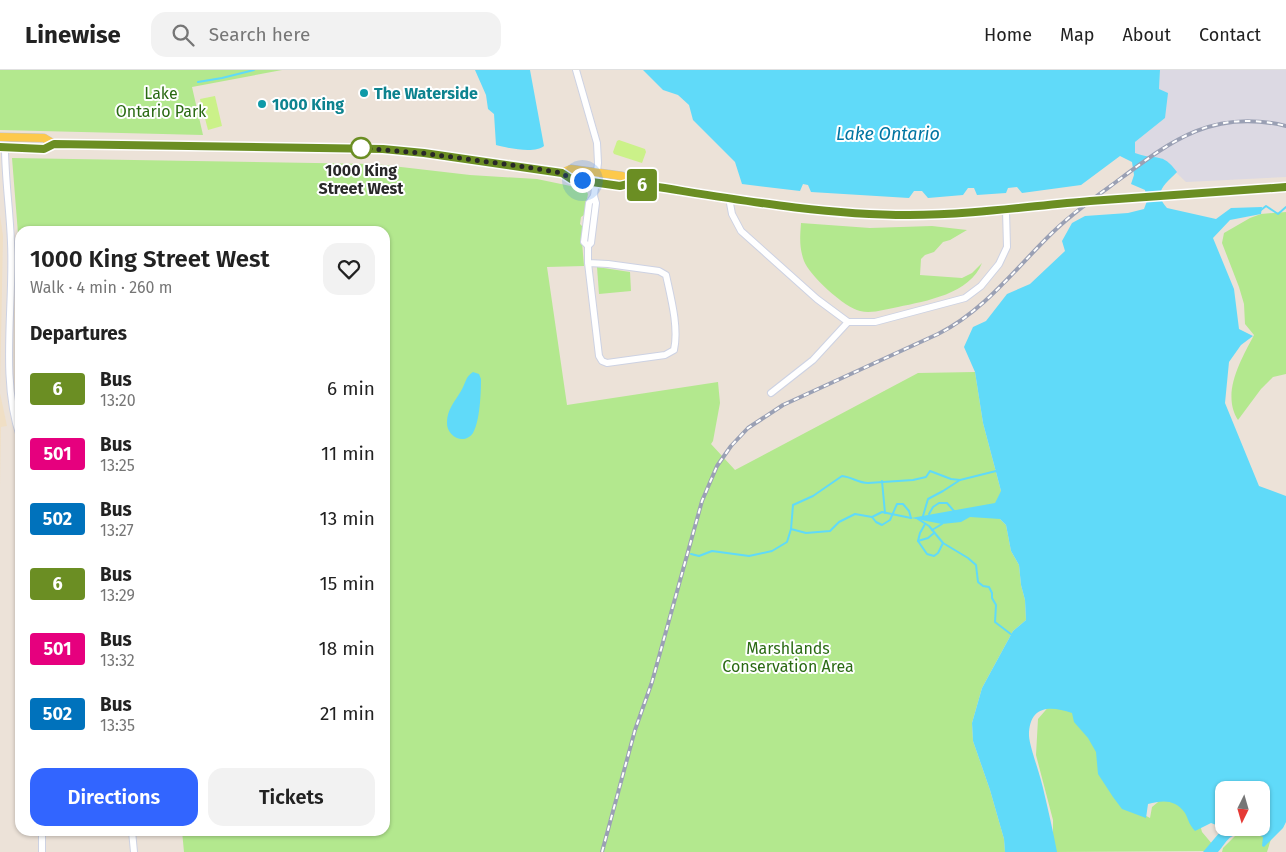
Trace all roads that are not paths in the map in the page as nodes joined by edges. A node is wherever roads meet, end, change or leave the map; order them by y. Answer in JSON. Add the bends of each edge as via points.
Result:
{"nodes":[{"id":1,"x":576,"y":70,"type":"edge"},
{"id":2,"x":0,"y":137,"type":"edge"},
{"id":3,"x":54,"y":144,"type":"junction"},
{"id":4,"x":3,"y":147,"type":"edge"},
{"id":5,"x":562,"y":173,"type":"junction"},
{"id":6,"x":596,"y":173,"type":"junction"},
{"id":7,"x":595,"y":182,"type":"junction"},
{"id":8,"x":632,"y":183,"type":"junction"},
{"id":9,"x":1286,"y":187,"type":"edge"},
{"id":10,"x":729,"y":198,"type":"junction"},
{"id":11,"x":1006,"y":210,"type":"junction"},
{"id":12,"x":588,"y":263,"type":"junction"},
{"id":13,"x":848,"y":322,"type":"junction"},
{"id":14,"x":771,"y":393,"type":"dead end"},
{"id":15,"x":15,"y":423,"type":"edge"},
{"id":16,"x":42,"y":836,"type":"edge"},
{"id":17,"x":132,"y":836,"type":"edge"},
{"id":18,"x":42,"y":852,"type":"edge"},
{"id":19,"x":134,"y":852,"type":"edge"}],
"edges":[{"from":1,"to":6,"type":"street","via":[[597,143]]},
{"from":2,"to":3,"type":"main road","via":[[44,138]]},
{"from":3,"to":4,"type":"main road","via":[[44,149]]},
{"from":3,"to":5,"type":"main road","via":[[383,149]]},
{"from":4,"to":15,"type":"street","via":[[11,244],[9,392]]},
{"from":5,"to":6,"type":"main road","via":[[571,169]]},
{"from":5,"to":7,"type":"main road","via":[[571,179]]},
{"from":6,"to":7,"type":"street"},
{"from":6,"to":8,"type":"main road","via":[[622,176]]},
{"from":7,"to":8,"type":"main road","via":[[620,186]]},
{"from":7,"to":12,"type":"street","via":[[596,203]]},
{"from":8,"to":10,"type":"main road"},
{"from":9,"to":11,"type":"main road"},
{"from":10,"to":11,"type":"main road","via":[[822,211],[878,214]]},
{"from":10,"to":13,"type":"street","via":[[732,214],[741,231],[816,299]]},
{"from":11,"to":13,"type":"street","via":[[1007,247],[999,264],[981,286],[965,298],[875,322]]},
{"from":12,"to":12,"type":"street","via":[[659,271],[666,276],[674,311],[674,350],[666,355],[608,363],[602,361]]},
{"from":13,"to":14,"type":"street","via":[[813,360]]},
{"from":16,"to":18,"type":"street"},
{"from":17,"to":19,"type":"street"}]}
